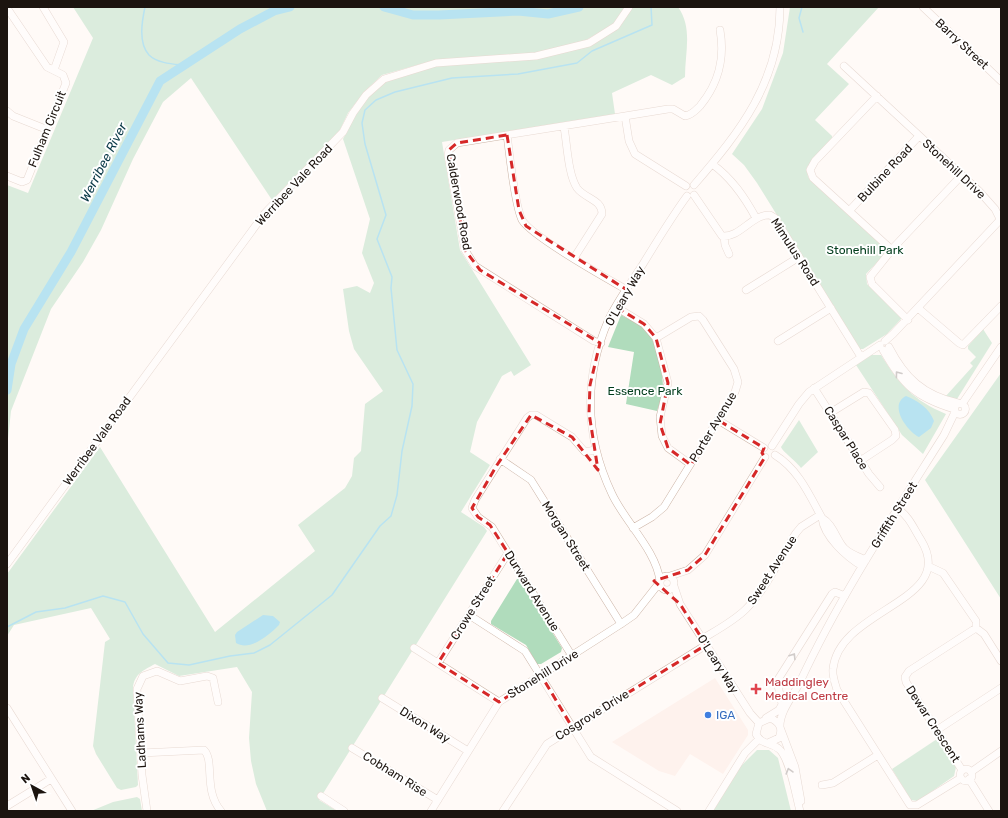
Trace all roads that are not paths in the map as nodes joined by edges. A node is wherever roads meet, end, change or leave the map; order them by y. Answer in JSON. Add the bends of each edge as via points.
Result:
{"nodes":[{"id":1,"x":43,"y":7,"type":"edge"},
{"id":2,"x":629,"y":7,"type":"edge"},
{"id":3,"x":780,"y":7,"type":"edge"},
{"id":4,"x":923,"y":7,"type":"edge"},
{"id":5,"x":7,"y":8,"type":"edge"},
{"id":6,"x":720,"y":30,"type":"dead end"},
{"id":7,"x":844,"y":66,"type":"dead end"},
{"id":8,"x":54,"y":70,"type":"junction"},
{"id":9,"x":1001,"y":81,"type":"edge"},
{"id":10,"x":877,"y":96,"type":"junction"},
{"id":11,"x":7,"y":111,"type":"edge"},
{"id":12,"x":625,"y":116,"type":"junction"},
{"id":13,"x":564,"y":127,"type":"junction"},
{"id":14,"x":48,"y":130,"type":"junction"},
{"id":15,"x":507,"y":135,"type":"junction"},
{"id":16,"x":919,"y":136,"type":"junction"},
{"id":17,"x":712,"y":164,"type":"junction"},
{"id":18,"x":962,"y":175,"type":"junction"},
{"id":19,"x":7,"y":176,"type":"edge"},
{"id":20,"x":686,"y":186,"type":"junction"},
{"id":21,"x":694,"y":186,"type":"junction"},
{"id":22,"x":690,"y":196,"type":"junction"},
{"id":23,"x":850,"y":210,"type":"junction"},
{"id":24,"x":756,"y":218,"type":"junction"},
{"id":25,"x":1001,"y":221,"type":"edge"},
{"id":26,"x":724,"y":236,"type":"junction"},
{"id":27,"x":892,"y":250,"type":"junction"},
{"id":28,"x":729,"y":254,"type":"dead end"},
{"id":29,"x":799,"y":257,"type":"junction"},
{"id":30,"x":574,"y":258,"type":"junction"},
{"id":31,"x":627,"y":290,"type":"junction"},
{"id":32,"x":746,"y":290,"type":"dead end"},
{"id":33,"x":1001,"y":306,"type":"edge"},
{"id":34,"x":616,"y":307,"type":"junction"},
{"id":35,"x":831,"y":308,"type":"junction"},
{"id":36,"x":918,"y":308,"type":"junction"},
{"id":37,"x":908,"y":320,"type":"junction"},
{"id":38,"x":656,"y":338,"type":"junction"},
{"id":39,"x":778,"y":341,"type":"dead end"},
{"id":40,"x":601,"y":343,"type":"junction"},
{"id":41,"x":884,"y":346,"type":"junction"},
{"id":42,"x":1001,"y":347,"type":"edge"},
{"id":43,"x":862,"y":357,"type":"junction"},
{"id":44,"x":814,"y":388,"type":"junction"},
{"id":45,"x":959,"y":408,"type":"junction"},
{"id":46,"x":830,"y":413,"type":"junction"},
{"id":47,"x":718,"y":420,"type":"junction"},
{"id":48,"x":772,"y":446,"type":"junction"},
{"id":49,"x":764,"y":448,"type":"junction"},
{"id":50,"x":595,"y":450,"type":"junction"},
{"id":51,"x":775,"y":455,"type":"junction"},
{"id":52,"x":765,"y":457,"type":"junction"},
{"id":53,"x":500,"y":459,"type":"junction"},
{"id":54,"x":860,"y":461,"type":"junction"},
{"id":55,"x":690,"y":464,"type":"junction"},
{"id":56,"x":880,"y":487,"type":"dead end"},
{"id":57,"x":896,"y":511,"type":"junction"},
{"id":58,"x":821,"y":516,"type":"junction"},
{"id":59,"x":633,"y":528,"type":"junction"},
{"id":60,"x":508,"y":553,"type":"junction"},
{"id":61,"x":652,"y":559,"type":"junction"},
{"id":62,"x":864,"y":563,"type":"junction"},
{"id":63,"x":7,"y":564,"type":"edge"},
{"id":64,"x":928,"y":566,"type":"junction"},
{"id":65,"x":688,"y":570,"type":"junction"},
{"id":66,"x":670,"y":576,"type":"junction"},
{"id":67,"x":660,"y":582,"type":"junction"},
{"id":68,"x":674,"y":585,"type":"junction"},
{"id":69,"x":665,"y":590,"type":"junction"},
{"id":70,"x":648,"y":596,"type":"junction"},
{"id":71,"x":845,"y":596,"type":"junction"},
{"id":72,"x":680,"y":604,"type":"junction"},
{"id":73,"x":469,"y":615,"type":"junction"},
{"id":74,"x":621,"y":624,"type":"junction"},
{"id":75,"x":976,"y":628,"type":"junction"},
{"id":76,"x":704,"y":642,"type":"junction"},
{"id":77,"x":414,"y":648,"type":"dead end"},
{"id":78,"x":572,"y":656,"type":"junction"},
{"id":79,"x":1001,"y":661,"type":"edge"},
{"id":80,"x":438,"y":663,"type":"junction"},
{"id":81,"x":807,"y":666,"type":"junction"},
{"id":82,"x":541,"y":675,"type":"junction"},
{"id":83,"x":1001,"y":688,"type":"edge"},
{"id":84,"x":382,"y":698,"type":"dead end"},
{"id":85,"x":218,"y":702,"type":"dead end"},
{"id":86,"x":499,"y":702,"type":"junction"},
{"id":87,"x":782,"y":704,"type":"junction"},
{"id":88,"x":7,"y":708,"type":"edge"},
{"id":89,"x":766,"y":718,"type":"junction"},
{"id":90,"x":759,"y":723,"type":"junction"},
{"id":91,"x":572,"y":727,"type":"junction"},
{"id":92,"x":780,"y":728,"type":"junction"},
{"id":93,"x":936,"y":730,"type":"junction"},
{"id":94,"x":759,"y":739,"type":"junction"},
{"id":95,"x":768,"y":743,"type":"junction"},
{"id":96,"x":352,"y":748,"type":"dead end"},
{"id":97,"x":468,"y":751,"type":"junction"},
{"id":98,"x":1001,"y":751,"type":"edge"},
{"id":99,"x":141,"y":753,"type":"junction"},
{"id":100,"x":878,"y":755,"type":"junction"},
{"id":101,"x":962,"y":770,"type":"junction"},
{"id":102,"x":971,"y":772,"type":"junction"},
{"id":103,"x":961,"y":778,"type":"junction"},
{"id":104,"x":51,"y":779,"type":"junction"},
{"id":105,"x":969,"y":779,"type":"junction"},
{"id":106,"x":822,"y":785,"type":"dead end"},
{"id":107,"x":321,"y":796,"type":"dead end"},
{"id":108,"x":438,"y":800,"type":"junction"},
{"id":109,"x":7,"y":806,"type":"edge"},
{"id":110,"x":908,"y":808,"type":"edge"},
{"id":111,"x":72,"y":811,"type":"edge"},
{"id":112,"x":147,"y":811,"type":"edge"},
{"id":113,"x":221,"y":811,"type":"edge"},
{"id":114,"x":344,"y":811,"type":"edge"},
{"id":115,"x":431,"y":811,"type":"edge"},
{"id":116,"x":504,"y":811,"type":"edge"},
{"id":117,"x":677,"y":811,"type":"edge"},
{"id":118,"x":709,"y":811,"type":"edge"},
{"id":119,"x":801,"y":811,"type":"edge"},
{"id":120,"x":989,"y":811,"type":"edge"}],
"edges":[{"from":1,"to":8,"type":"street","via":[[64,42]]},
{"from":2,"to":63,"type":"street","name":"Werribee Vale Road","via":[[616,26],[589,43],[536,56],[436,63],[384,79],[362,101],[343,132],[265,213]]},
{"from":3,"to":17,"type":"street","via":[[776,52],[767,81],[754,106]]},
{"from":4,"to":9,"type":"street","name":"Barry Street"},
{"from":5,"to":8,"type":"street","name":"Fulham Circuit","via":[[44,64]]},
{"from":6,"to":12,"type":"street","name":"Calderwood Road","via":[[722,52],[715,84],[693,113],[688,116],[668,109]]},
{"from":7,"to":10,"type":"street","name":"Stonehill Drive"},
{"from":8,"to":14,"type":"street","name":"Fulham Circuit","via":[[63,75],[66,83]]},
{"from":10,"to":16,"type":"street","name":"Stonehill Drive"},
{"from":10,"to":23,"type":"street","via":[[815,161],[810,170],[813,178]]},
{"from":11,"to":14,"type":"street","via":[[13,116]]},
{"from":12,"to":13,"type":"street","name":"Calderwood Road"},
{"from":12,"to":20,"type":"street","via":[[629,141],[636,154]]},
{"from":13,"to":15,"type":"street","name":"Calderwood Road"},
{"from":13,"to":30,"type":"street","via":[[573,182],[580,192],[599,204],[602,210],[602,214]]},
{"from":14,"to":19,"type":"street","name":"Fulham Circuit","via":[[27,180],[22,182]]},
{"from":15,"to":30,"type":"street","via":[[522,218],[526,226]]},
{"from":15,"to":40,"type":"street","name":"Calderwood Road","via":[[457,143],[449,150],[465,250],[474,266]]},
{"from":16,"to":18,"type":"street","name":"Stonehill Drive"},
{"from":16,"to":23,"type":"street","name":"Bulbine Road"},
{"from":17,"to":21,"type":"street"},
{"from":17,"to":24,"type":"street","via":[[730,179]]},
{"from":18,"to":25,"type":"street","name":"Stonehill Drive","via":[[995,209]]},
{"from":18,"to":27,"type":"street"},
{"from":20,"to":21,"type":"street"},
{"from":20,"to":22,"type":"street","via":[[684,192]]},
{"from":21,"to":22,"type":"street","via":[[697,190]]},
{"from":22,"to":26,"type":"street"},
{"from":22,"to":31,"type":"street","name":"O'Leary Way"},
{"from":23,"to":27,"type":"street"},
{"from":24,"to":26,"type":"street","name":"Mimulus Road","via":[[731,235]]},
{"from":24,"to":29,"type":"street","name":"Mimulus Road","via":[[767,214],[775,218]]},
{"from":25,"to":36,"type":"street","name":"Stonehill Drive"},
{"from":26,"to":28,"type":"street"},
{"from":27,"to":37,"type":"street","via":[[870,277],[872,284]]},
{"from":29,"to":32,"type":"street"},
{"from":29,"to":35,"type":"street","name":"Mimulus Road"},
{"from":30,"to":31,"type":"street"},
{"from":31,"to":34,"type":"street","name":"O'Leary Way"},
{"from":33,"to":36,"type":"street","via":[[963,345]]},
{"from":34,"to":38,"type":"street","via":[[644,324]]},
{"from":34,"to":40,"type":"street","name":"O'Leary Way"},
{"from":35,"to":39,"type":"street"},
{"from":35,"to":43,"type":"street","name":"Mimulus Road"},
{"from":36,"to":37,"type":"street","name":"Stonehill Drive"},
{"from":37,"to":41,"type":"street","name":"Stonehill Drive"},
{"from":38,"to":47,"type":"street","name":"Porter Avenue","via":[[696,315],[704,320],[734,368],[738,382],[735,392]]},
{"from":38,"to":55,"type":"street","via":[[668,383],[660,417],[662,436],[668,448]]},
{"from":40,"to":50,"type":"street","name":"O'Leary Way","via":[[590,385],[590,414]]},
{"from":41,"to":43,"type":"street","name":"Stonehill Drive"},
{"from":41,"to":45,"type":"street","via":[[902,380],[918,395],[930,401]]},
{"from":42,"to":45,"type":"street","name":"Griffith Street"},
{"from":43,"to":44,"type":"street","name":"Stonehill Drive"},
{"from":44,"to":46,"type":"street","name":"Caspar Place"},
{"from":44,"to":48,"type":"street","name":"Stonehill Drive","via":[[799,404]]},
{"from":45,"to":57,"type":"street","name":"Griffith Street"},
{"from":46,"to":54,"type":"street","name":"Caspar Place"},
{"from":46,"to":54,"type":"street","via":[[867,392],[895,430],[896,436],[892,440]]},
{"from":47,"to":49,"type":"street"},
{"from":47,"to":55,"type":"street","name":"Porter Avenue"},
{"from":48,"to":49,"type":"street"},
{"from":48,"to":51,"type":"street"},
{"from":49,"to":52,"type":"street"},
{"from":50,"to":53,"type":"street","via":[[585,452],[572,437],[536,414],[527,418]]},
{"from":50,"to":59,"type":"street","name":"O'Leary Way","via":[[612,496]]},
{"from":51,"to":52,"type":"street","via":[[772,458]]},
{"from":51,"to":58,"type":"street","via":[[796,472]]},
{"from":52,"to":65,"type":"street","via":[[705,555]]},
{"from":53,"to":60,"type":"street","name":"Durward Avenue","via":[[472,508],[478,518],[492,527]]},
{"from":53,"to":74,"type":"street","name":"Morgan Street","via":[[531,480]]},
{"from":54,"to":56,"type":"street","name":"Caspar Place"},
{"from":55,"to":59,"type":"street","name":"Porter Avenue","via":[[664,507]]},
{"from":57,"to":62,"type":"street","name":"Griffith Street"},
{"from":57,"to":64,"type":"street","via":[[907,517],[926,549]]},
{"from":58,"to":62,"type":"street","via":[[822,523],[838,548],[849,559]]},
{"from":58,"to":76,"type":"street","name":"Sweet Avenue","via":[[801,527],[796,533],[746,610]]},
{"from":59,"to":61,"type":"street","name":"O'Leary Way"},
{"from":60,"to":73,"type":"street","name":"Crowe Street"},
{"from":60,"to":78,"type":"street","name":"Durward Avenue"},
{"from":61,"to":66,"type":"street"},
{"from":61,"to":67,"type":"street"},
{"from":62,"to":71,"type":"street","name":"Griffith Street"},
{"from":64,"to":75,"type":"street","via":[[943,573],[976,621]]},
{"from":64,"to":100,"type":"street","via":[[924,580],[916,590],[847,637],[838,652],[833,670],[837,690]]},
{"from":65,"to":66,"type":"street"},
{"from":65,"to":68,"type":"street"},
{"from":66,"to":67,"type":"street","via":[[662,577]]},
{"from":66,"to":68,"type":"street","via":[[674,579]]},
{"from":67,"to":69,"type":"street"},
{"from":67,"to":70,"type":"street","name":"Stonehill Drive"},
{"from":68,"to":69,"type":"street","via":[[670,590]]},
{"from":68,"to":72,"type":"street"},
{"from":69,"to":70,"type":"street"},
{"from":69,"to":72,"type":"street"},
{"from":70,"to":74,"type":"street","name":"Stonehill Drive","via":[[634,615]]},
{"from":71,"to":81,"type":"street","name":"Griffith Street"},
{"from":87,"to":71,"type":"street","one_way":true,"via":[[777,681],[832,594],[834,592]]},
{"from":72,"to":76,"type":"street","name":"O'Leary Way"},
{"from":73,"to":80,"type":"street","name":"Crowe Street"},
{"from":73,"to":82,"type":"street","via":[[522,648]]},
{"from":74,"to":78,"type":"street","name":"Stonehill Drive"},
{"from":75,"to":79,"type":"street","via":[[984,634]]},
{"from":75,"to":93,"type":"street","name":"Dewar Crescent","via":[[909,671],[905,677]]},
{"from":76,"to":90,"type":"street","name":"O'Leary Way"},
{"from":76,"to":91,"type":"street","name":"Cosgrove Drive"},
{"from":77,"to":80,"type":"street"},
{"from":78,"to":82,"type":"street","name":"Stonehill Drive"},
{"from":80,"to":86,"type":"street"},
{"from":81,"to":87,"type":"street","name":"Griffith Street"},
{"from":81,"to":92,"type":"street","name":"Griffith Street","via":[[782,716]]},
{"from":82,"to":86,"type":"street","name":"Stonehill Drive"},
{"from":82,"to":91,"type":"street"},
{"from":83,"to":93,"type":"street"},
{"from":84,"to":97,"type":"street","name":"Dixon Way"},
{"from":85,"to":99,"type":"street","name":"Ladhams Way","via":[[212,678],[207,676],[180,681],[158,671],[143,676],[137,690]]},
{"from":86,"to":97,"type":"street","name":"Stonehill Drive"},
{"from":87,"to":89,"type":"street","name":"Griffith Street","via":[[773,715]]},
{"from":88,"to":104,"type":"street"},
{"from":89,"to":90,"type":"street"},
{"from":89,"to":92,"type":"street","via":[[774,720]]},
{"from":90,"to":94,"type":"street","via":[[756,730]]},
{"from":91,"to":116,"type":"street","name":"Cosgrove Drive","via":[[543,749]]},
{"from":91,"to":117,"type":"street","via":[[591,757]]},
{"from":92,"to":95,"type":"street","via":[[779,738]]},
{"from":92,"to":119,"type":"street","via":[[796,767]]},
{"from":93,"to":101,"type":"street","name":"Dewar Crescent"},
{"from":94,"to":95,"type":"street"},
{"from":94,"to":118,"type":"street","via":[[745,753]]},
{"from":119,"to":95,"type":"street","one_way":true,"via":[[786,761],[779,748]]},
{"from":96,"to":108,"type":"street","name":"Cobham Rise"},
{"from":97,"to":108,"type":"street","name":"Stonehill Drive"},
{"from":98,"to":102,"type":"street"},
{"from":99,"to":112,"type":"street","name":"Ladhams Way"},
{"from":99,"to":113,"type":"street","via":[[204,750],[208,756],[212,799]]},
{"from":100,"to":106,"type":"street","via":[[833,783]]},
{"from":100,"to":110,"type":"street"},
{"from":101,"to":102,"type":"street"},
{"from":101,"to":103,"type":"street"},
{"from":102,"to":105,"type":"street","via":[[972,776]]},
{"from":103,"to":105,"type":"street"},
{"from":103,"to":110,"type":"street"},
{"from":104,"to":109,"type":"street"},
{"from":104,"to":111,"type":"street"},
{"from":105,"to":120,"type":"street"},
{"from":107,"to":114,"type":"street"},
{"from":108,"to":115,"type":"street","name":"Stonehill Drive"}]}
